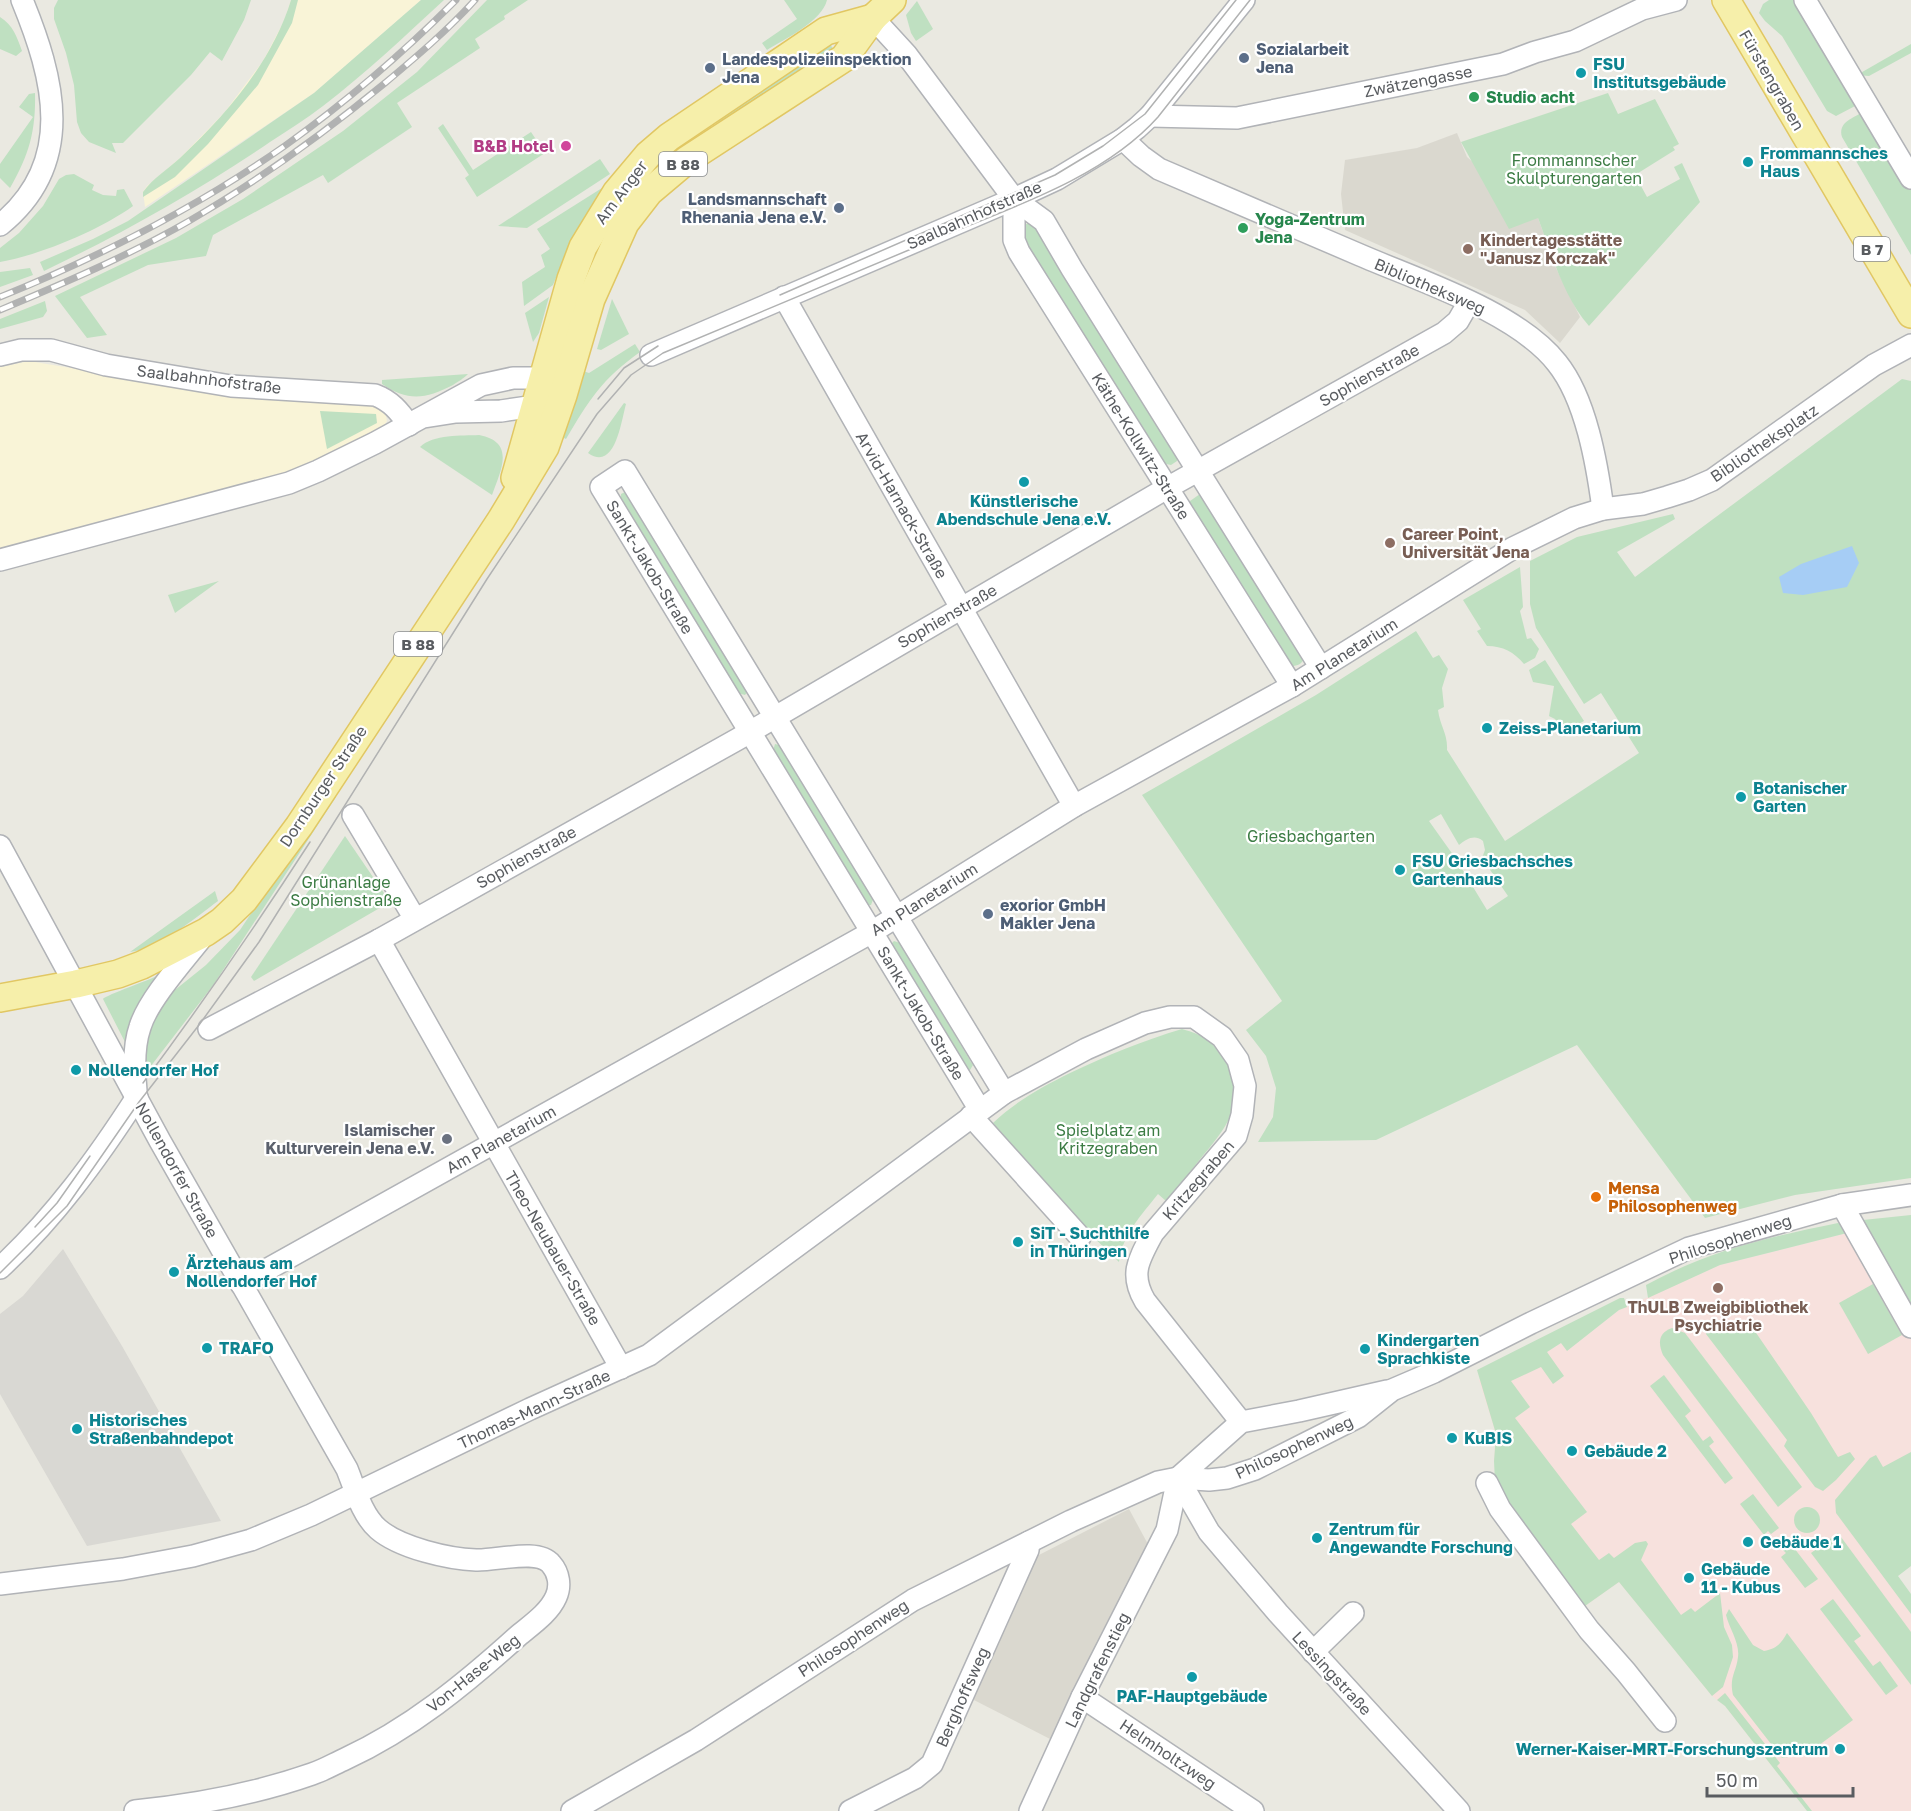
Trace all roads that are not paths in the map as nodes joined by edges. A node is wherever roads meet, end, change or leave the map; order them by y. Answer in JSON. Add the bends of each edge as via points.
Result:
{"nodes":[{"id":1,"x":22,"y":0,"type":"edge"},
{"id":2,"x":1244,"y":0,"type":"edge"},
{"id":3,"x":1676,"y":0,"type":"edge"},
{"id":4,"x":1726,"y":0,"type":"edge"},
{"id":5,"x":1805,"y":0,"type":"edge"},
{"id":6,"x":1639,"y":5,"type":"edge"},
{"id":7,"x":883,"y":9,"type":"edge"},
{"id":8,"x":1150,"y":116,"type":"junction"},
{"id":9,"x":1123,"y":139,"type":"junction"},
{"id":10,"x":1911,"y":177,"type":"edge"},
{"id":11,"x":1014,"y":199,"type":"junction"},
{"id":12,"x":0,"y":225,"type":"edge"},
{"id":13,"x":784,"y":297,"type":"junction"},
{"id":14,"x":1469,"y":302,"type":"junction"},
{"id":15,"x":1911,"y":314,"type":"edge"},
{"id":16,"x":1911,"y":345,"type":"edge"},
{"id":17,"x":0,"y":355,"type":"edge"},
{"id":18,"x":651,"y":355,"type":"dead end"},
{"id":19,"x":554,"y":386,"type":"junction"},
{"id":20,"x":535,"y":406,"type":"junction"},
{"id":21,"x":417,"y":421,"type":"junction"},
{"id":22,"x":1198,"y":470,"type":"junction"},
{"id":23,"x":1167,"y":488,"type":"junction"},
{"id":24,"x":1603,"y":509,"type":"junction"},
{"id":25,"x":505,"y":512,"type":"junction"},
{"id":26,"x":0,"y":560,"type":"edge"},
{"id":27,"x":961,"y":608,"type":"junction"},
{"id":28,"x":1321,"y":668,"type":"junction"},
{"id":29,"x":1293,"y":686,"type":"junction"},
{"id":30,"x":774,"y":718,"type":"junction"},
{"id":31,"x":750,"y":732,"type":"junction"},
{"id":32,"x":1074,"y":806,"type":"junction"},
{"id":33,"x":353,"y":815,"type":"dead end"},
{"id":34,"x":0,"y":846,"type":"edge"},
{"id":35,"x":896,"y":917,"type":"junction"},
{"id":36,"x":415,"y":919,"type":"junction"},
{"id":37,"x":206,"y":932,"type":"junction"},
{"id":38,"x":872,"y":932,"type":"junction"},
{"id":39,"x":379,"y":940,"type":"junction"},
{"id":40,"x":76,"y":984,"type":"junction"},
{"id":41,"x":0,"y":999,"type":"edge"},
{"id":42,"x":209,"y":1029,"type":"dead end"},
{"id":43,"x":1004,"y":1093,"type":"junction"},
{"id":44,"x":137,"y":1097,"type":"junction"},
{"id":45,"x":976,"y":1113,"type":"junction"},
{"id":46,"x":494,"y":1143,"type":"junction"},
{"id":47,"x":1911,"y":1195,"type":"edge"},
{"id":48,"x":1842,"y":1205,"type":"junction"},
{"id":49,"x":1080,"y":1237,"type":"dead end"},
{"id":50,"x":0,"y":1268,"type":"edge"},
{"id":51,"x":241,"y":1284,"type":"junction"},
{"id":52,"x":1911,"y":1326,"type":"edge"},
{"id":53,"x":621,"y":1368,"type":"junction"},
{"id":54,"x":1392,"y":1390,"type":"junction"},
{"id":55,"x":1241,"y":1422,"type":"junction"},
{"id":56,"x":1178,"y":1478,"type":"junction"},
{"id":57,"x":1487,"y":1483,"type":"dead end"},
{"id":58,"x":357,"y":1493,"type":"junction"},
{"id":59,"x":1029,"y":1542,"type":"junction"},
{"id":60,"x":0,"y":1584,"type":"edge"},
{"id":61,"x":1353,"y":1613,"type":"dead end"},
{"id":62,"x":1313,"y":1652,"type":"junction"},
{"id":63,"x":1082,"y":1697,"type":"junction"},
{"id":64,"x":1665,"y":1721,"type":"dead end"},
{"id":65,"x":135,"y":1811,"type":"edge"},
{"id":66,"x":572,"y":1811,"type":"edge"},
{"id":67,"x":850,"y":1811,"type":"edge"},
{"id":68,"x":1030,"y":1811,"type":"edge"},
{"id":69,"x":1253,"y":1811,"type":"edge"},
{"id":70,"x":1459,"y":1811,"type":"edge"}],
"edges":[{"from":1,"to":12,"type":"street","via":[[49,82],[52,130],[32,188]]},
{"from":2,"to":8,"type":"street","name":"Saalbahnhofstraße"},
{"from":3,"to":6,"type":"street","name":"Zwätzengasse"},
{"from":4,"to":15,"type":"main road","name":"Fürstengraben","number":"B 7"},
{"from":5,"to":10,"type":"street"},
{"from":6,"to":8,"type":"street","name":"Zwätzengasse","via":[[1575,41],[1503,64],[1237,118]]},
{"from":7,"to":11,"type":"street","via":[[906,54]]},
{"from":7,"to":19,"type":"main road","name":"Am Anger","number":"B 88","via":[[844,58],[687,160],[650,192],[625,223]]},
{"from":7,"to":19,"type":"main road","name":"Am Anger","number":"B 88","via":[[826,31],[699,115],[648,155],[616,193],[583,247],[571,279]]},
{"from":8,"to":9,"type":"street","name":"Saalbahnhofstraße"},
{"from":9,"to":11,"type":"street","name":"Saalbahnhofstraße","via":[[1058,179]]},
{"from":9,"to":14,"type":"street","name":"Bibliotheksweg","via":[[1159,169]]},
{"from":11,"to":13,"type":"street","name":"Saalbahnhofstraße"},
{"from":11,"to":22,"type":"street","via":[[1044,221]]},
{"from":11,"to":23,"type":"street","name":"Käthe-Kollwitz-Straße","via":[[1014,240],[1019,252]]},
{"from":13,"to":18,"type":"street","name":"Saalbahnhofstraße"},
{"from":13,"to":27,"type":"street","name":"Arvid-Harnack-Straße"},
{"from":14,"to":22,"type":"street","name":"Sophienstraße","via":[[1458,321],[1444,333]]},
{"from":14,"to":24,"type":"street","name":"Bibliotheksweg","via":[[1539,343],[1558,364],[1583,411]]},
{"from":16,"to":24,"type":"street","name":"Bibliotheksplatz","via":[[1874,365],[1712,480],[1643,504]]},
{"from":17,"to":21,"type":"street","name":"Saalbahnhofstraße","via":[[51,350],[106,365],[231,386],[375,395]]},
{"from":19,"to":20,"type":"main road","name":"Dornburger Straße","number":"B 88"},
{"from":19,"to":21,"type":"street","via":[[513,378],[482,385]]},
{"from":19,"to":25,"type":"main road","name":"Dornburger Straße","number":"B 88","via":[[545,447]]},
{"from":20,"to":21,"type":"street","via":[[456,412]]},
{"from":20,"to":25,"type":"main road","name":"Dornburger Straße","number":"B 88"},
{"from":21,"to":26,"type":"street","via":[[289,483]]},
{"from":22,"to":23,"type":"street","name":"Sophienstraße"},
{"from":22,"to":28,"type":"street"},
{"from":23,"to":27,"type":"street","name":"Sophienstraße"},
{"from":23,"to":29,"type":"street","name":"Käthe-Kollwitz-Straße"},
{"from":24,"to":28,"type":"street","name":"Am Planetarium","via":[[1574,518],[1513,548]]},
{"from":25,"to":37,"type":"main road","name":"Dornburger Straße","number":"B 88","via":[[299,826],[244,900]]},
{"from":27,"to":30,"type":"street","name":"Sophienstraße"},
{"from":27,"to":32,"type":"street","name":"Arvid-Harnack-Straße"},
{"from":28,"to":29,"type":"street","name":"Am Planetarium"},
{"from":29,"to":32,"type":"street","name":"Am Planetarium"},
{"from":30,"to":31,"type":"street","name":"Sophienstraße"},
{"from":30,"to":31,"type":"street","name":"Sankt-Jakob-Straße","via":[[625,471],[601,487]]},
{"from":30,"to":35,"type":"street","name":"Sankt-Jakob-Straße"},
{"from":31,"to":36,"type":"street","name":"Sophienstraße"},
{"from":31,"to":38,"type":"street","name":"Sankt-Jakob-Straße"},
{"from":32,"to":35,"type":"street","name":"Am Planetarium"},
{"from":33,"to":36,"type":"street"},
{"from":34,"to":40,"type":"street","name":"Nollendorfer Straße"},
{"from":35,"to":38,"type":"street","name":"Am Planetarium"},
{"from":35,"to":43,"type":"street","name":"Sankt-Jakob-Straße"},
{"from":36,"to":39,"type":"street","name":"Sophienstraße"},
{"from":37,"to":40,"type":"main road","name":"Dornburger Straße","number":"B 88","via":[[142,965]]},
{"from":37,"to":44,"type":"street","via":[[146,1012],[135,1056]]},
{"from":38,"to":45,"type":"street","name":"Sankt-Jakob-Straße"},
{"from":38,"to":46,"type":"street","name":"Am Planetarium"},
{"from":39,"to":42,"type":"street","name":"Sophienstraße"},
{"from":39,"to":46,"type":"street","name":"Theo-Neubauer-Straße"},
{"from":40,"to":41,"type":"main road","number":"B 88"},
{"from":40,"to":44,"type":"street","name":"Nollendorfer Straße"},
{"from":43,"to":45,"type":"street","name":"Thomas-Mann-Straße"},
{"from":43,"to":55,"type":"street","name":"Kritzegraben","via":[[1145,1023],[1194,1017],[1222,1036],[1238,1060],[1245,1086],[1236,1136],[1153,1233],[1136,1278],[1145,1301]]},
{"from":44,"to":50,"type":"street","via":[[73,1189]]},
{"from":44,"to":51,"type":"street","name":"Nollendorfer Straße"},
{"from":45,"to":49,"type":"street"},
{"from":45,"to":53,"type":"street","name":"Thomas-Mann-Straße","via":[[650,1355]]},
{"from":46,"to":51,"type":"street","name":"Am Planetarium"},
{"from":46,"to":53,"type":"street","name":"Theo-Neubauer-Straße"},
{"from":47,"to":48,"type":"street","name":"Philosophenweg"},
{"from":48,"to":52,"type":"street"},
{"from":48,"to":54,"type":"street","name":"Philosophenweg","via":[[1689,1248]]},
{"from":51,"to":58,"type":"street","name":"Nollendorfer Straße"},
{"from":53,"to":58,"type":"street","name":"Thomas-Mann-Straße"},
{"from":54,"to":55,"type":"street"},
{"from":54,"to":56,"type":"street","name":"Philosophenweg","via":[[1358,1417],[1255,1469],[1227,1478]]},
{"from":55,"to":56,"type":"street"},
{"from":56,"to":59,"type":"street","name":"Philosophenweg","via":[[1146,1487]]},
{"from":56,"to":62,"type":"street","name":"Lessingstraße","via":[[1209,1532]]},
{"from":56,"to":63,"type":"street","name":"Landgrafenstieg","via":[[1167,1530]]},
{"from":57,"to":64,"type":"street","via":[[1500,1509],[1589,1630]]},
{"from":58,"to":60,"type":"street","name":"Thomas-Mann-Straße","via":[[251,1540],[193,1556]]},
{"from":58,"to":65,"type":"street","name":"Von-Hase-Weg","via":[[378,1529],[397,1541],[442,1557],[478,1561],[542,1557],[558,1573],[560,1586],[556,1598],[544,1613],[446,1698],[374,1746],[314,1774],[248,1793]]},
{"from":59,"to":66,"type":"street","name":"Philosophenweg","via":[[913,1600],[696,1740]]},
{"from":59,"to":67,"type":"street","name":"Berghoffsweg","via":[[932,1764],[915,1778]]},
{"from":61,"to":62,"type":"street"},
{"from":62,"to":70,"type":"street","name":"Lessingstraße"},
{"from":63,"to":68,"type":"street","name":"Landgrafenstieg"},
{"from":63,"to":69,"type":"street","name":"Helmholtzweg"}]}
